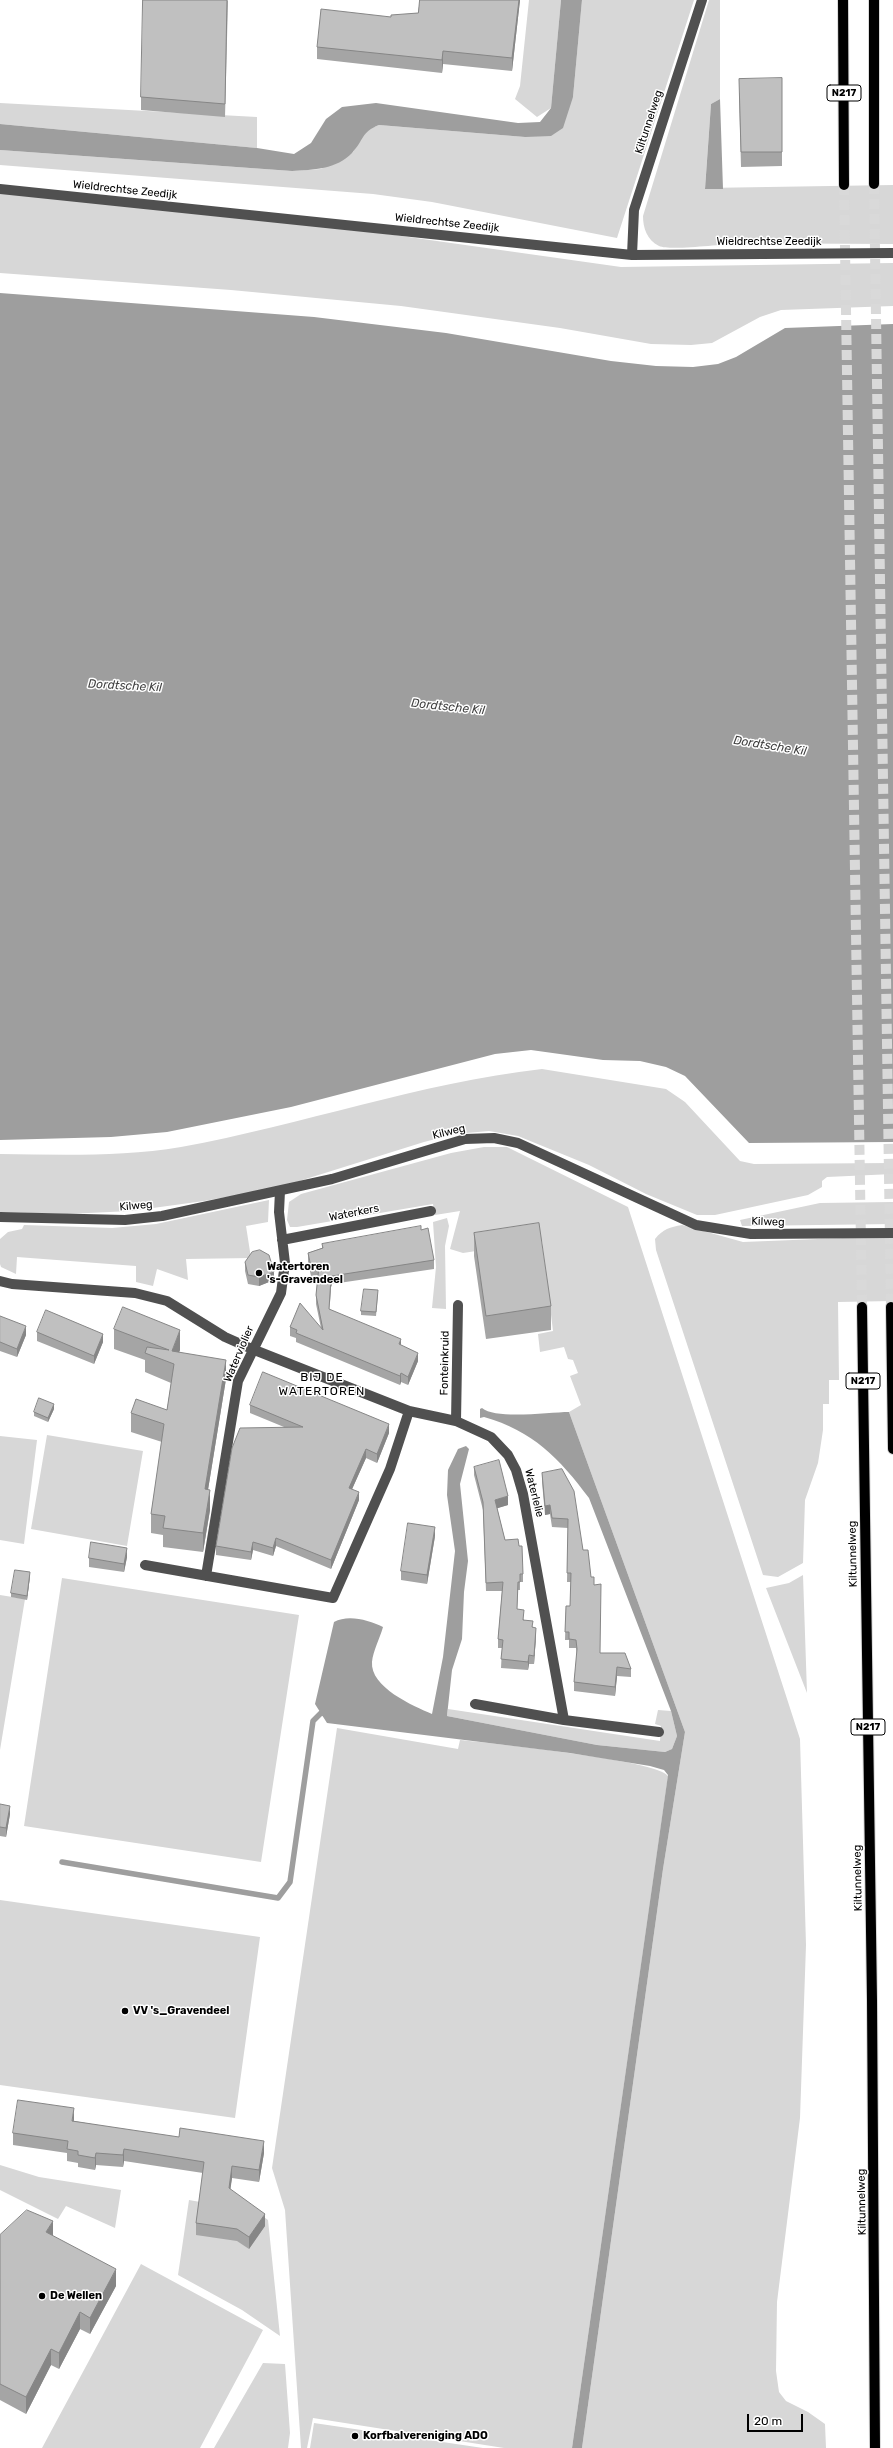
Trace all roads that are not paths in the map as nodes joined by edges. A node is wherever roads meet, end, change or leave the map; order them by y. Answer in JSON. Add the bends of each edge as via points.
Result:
{"nodes":[{"id":1,"x":702,"y":0,"type":"edge"},
{"id":2,"x":843,"y":0,"type":"edge"},
{"id":3,"x":874,"y":0,"type":"edge"},
{"id":4,"x":874,"y":184,"type":"tunnel mouth"},
{"id":5,"x":844,"y":185,"type":"tunnel mouth"},
{"id":6,"x":0,"y":189,"type":"edge"},
{"id":7,"x":893,"y":253,"type":"edge"},
{"id":8,"x":632,"y":255,"type":"junction"},
{"id":9,"x":280,"y":1191,"type":"junction"},
{"id":10,"x":431,"y":1211,"type":"dead end"},
{"id":11,"x":0,"y":1217,"type":"edge"},
{"id":12,"x":893,"y":1233,"type":"edge"},
{"id":13,"x":282,"y":1240,"type":"junction"},
{"id":14,"x":0,"y":1281,"type":"edge"},
{"id":15,"x":458,"y":1305,"type":"dead end"},
{"id":16,"x":862,"y":1307,"type":"tunnel mouth"},
{"id":17,"x":891,"y":1307,"type":"dead end"},
{"id":18,"x":252,"y":1349,"type":"junction"},
{"id":19,"x":409,"y":1412,"type":"junction"},
{"id":20,"x":456,"y":1421,"type":"junction"},
{"id":21,"x":893,"y":1450,"type":"edge"},
{"id":22,"x":145,"y":1565,"type":"dead end"},
{"id":23,"x":206,"y":1576,"type":"junction"},
{"id":24,"x":475,"y":1704,"type":"dead end"},
{"id":25,"x":564,"y":1720,"type":"junction"},
{"id":26,"x":659,"y":1732,"type":"dead end"},
{"id":27,"x":875,"y":2448,"type":"edge"}],
"edges":[{"from":1,"to":8,"type":"street","name":"Kiltunnelweg","via":[[634,210]]},
{"from":2,"to":5,"type":"main road","number":"N217"},
{"from":3,"to":4,"type":"main road","number":"N217"},
{"from":6,"to":8,"type":"street","name":"Wieldrechtse Zeedijk"},
{"from":7,"to":8,"type":"street","name":"Wieldrechtse Zeedijk"},
{"from":9,"to":11,"type":"street","name":"Kilweg","via":[[162,1216],[125,1220]]},
{"from":9,"to":12,"type":"street","name":"Kilweg","via":[[332,1179],[465,1139],[494,1138],[518,1143],[696,1225],[751,1234]]},
{"from":9,"to":13,"type":"street","name":"Waterviolier"},
{"from":10,"to":13,"type":"street","name":"Waterkers"},
{"from":13,"to":18,"type":"street","name":"Waterviolier","via":[[286,1263],[281,1293]]},
{"from":14,"to":18,"type":"street","via":[[135,1293],[167,1301],[225,1337]]},
{"from":15,"to":20,"type":"street","name":"Fonteinkruid"},
{"from":16,"to":27,"type":"main road","name":"Kiltunnelweg","number":"N217","via":[[872,2000]]},
{"from":17,"to":21,"type":"main road","number":"N217"},
{"from":18,"to":19,"type":"street","name":"Waterlelie"},
{"from":18,"to":23,"type":"street","name":"Waterviolier","via":[[238,1381]]},
{"from":19,"to":20,"type":"street","name":"Waterlelie"},
{"from":19,"to":23,"type":"street","via":[[390,1469],[333,1598]]},
{"from":20,"to":25,"type":"street","name":"Waterlelie","via":[[491,1437],[508,1455],[516,1470],[544,1599]]},
{"from":22,"to":23,"type":"street"},
{"from":24,"to":25,"type":"street"},
{"from":25,"to":26,"type":"street"}]}
